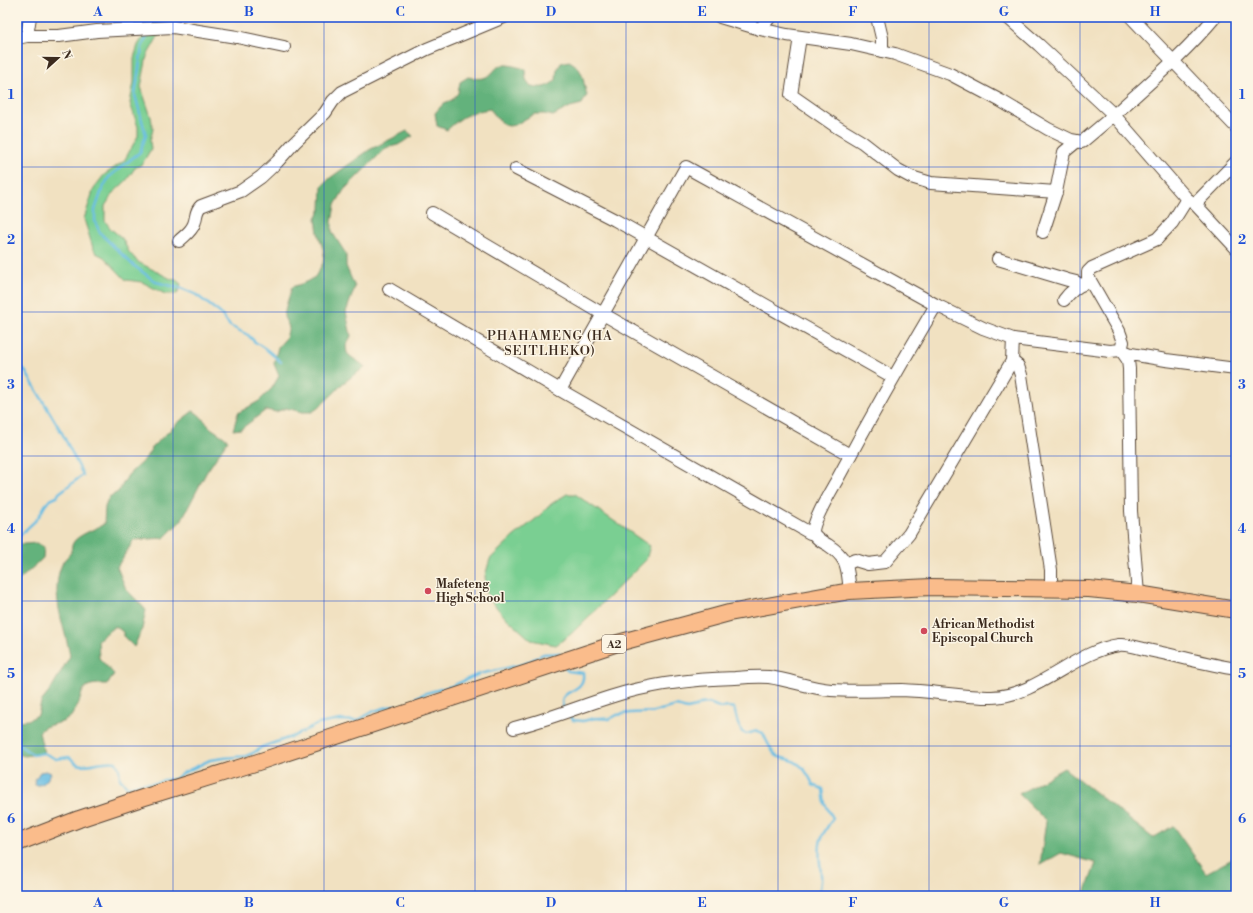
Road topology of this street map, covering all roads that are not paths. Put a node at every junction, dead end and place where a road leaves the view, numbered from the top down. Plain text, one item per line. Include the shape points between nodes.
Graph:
1 (30, 17) edge
2 (504, 17) edge
3 (720, 17) edge
4 (770, 17) edge
5 (877, 17) edge
6 (1007, 17) edge
7 (1131, 17) edge
8 (1215, 17) edge
9 (760, 29) junction
10 (22, 37) edge
11 (800, 37) junction
12 (284, 47) dead end
13 (882, 51) junction
14 (1174, 61) junction
15 (1114, 115) junction
16 (1236, 127) edge
17 (1076, 142) junction
18 (1236, 162) edge
19 (516, 169) dead end
20 (1056, 192) junction
21 (1191, 201) junction
22 (432, 213) dead end
23 (1043, 232) dead end
24 (646, 238) junction
25 (178, 241) dead end
26 (1236, 248) edge
27 (998, 259) dead end
28 (1090, 281) junction
29 (1078, 285) junction
30 (389, 289) dead end
31 (1064, 300) dead end
32 (936, 305) junction
33 (603, 314) junction
34 (1013, 339) junction
35 (1121, 350) junction
36 (1012, 361) junction
37 (1236, 369) edge
38 (894, 377) junction
39 (560, 390) junction
40 (850, 455) junction
41 (813, 533) junction
42 (846, 564) junction
43 (1051, 588) junction
44 (850, 592) junction
45 (1138, 594) junction
46 (1236, 610) edge
47 (1236, 669) edge
48 (514, 728) dead end
49 (17, 843) edge

1 - 10 street
2 - 25 street via 427,49 342,92 320,119 261,177 240,191 197,209 190,232
3 - 9 street
4 - 9 street
5 - 13 street
6 - 15 street
7 - 14 street
8 - 14 street
9 - 11 street
10 - 12 street via 173,27
11 - 13 street
11 - 20 street via 791,95 862,142 898,170 931,183
13 - 17 street via 950,74
14 - 15 street
14 - 16 street
15 - 17 street via 1082,142
15 - 21 street
17 - 20 street via 1064,152
18 - 21 street
19 - 24 street
20 - 23 street
21 - 26 street
21 - 28 street via 1157,239 1092,268 1088,272
22 - 33 street
24 - 32 street via 686,167
24 - 33 street
24 - 38 street
27 - 29 street via 1076,282
28 - 29 street
28 - 35 street via 1119,331
29 - 31 street
30 - 39 street
32 - 34 street via 983,328
32 - 38 street
33 - 39 street
33 - 40 street
34 - 35 street via 1110,351
34 - 36 street
35 - 37 street via 1166,360
35 - 45 street via 1128,360 1129,369 1131,511
36 - 42 street via 909,534 885,562 868,564 855,560
36 - 43 street via 1018,366 1021,375 1051,570
38 - 40 street
39 - 41 street
40 - 41 street via 814,526
41 - 42 street via 838,552
42 - 44 street
43 - 44 main road, A2 via 932,587
43 - 45 main road, A2
44 - 49 main road, A2 via 729,613 618,643 142,798
45 - 46 main road, A2
47 - 48 street via 1120,645 1088,656 1020,691 993,697 902,690 829,690 767,677 697,680 651,686 610,696 551,718

